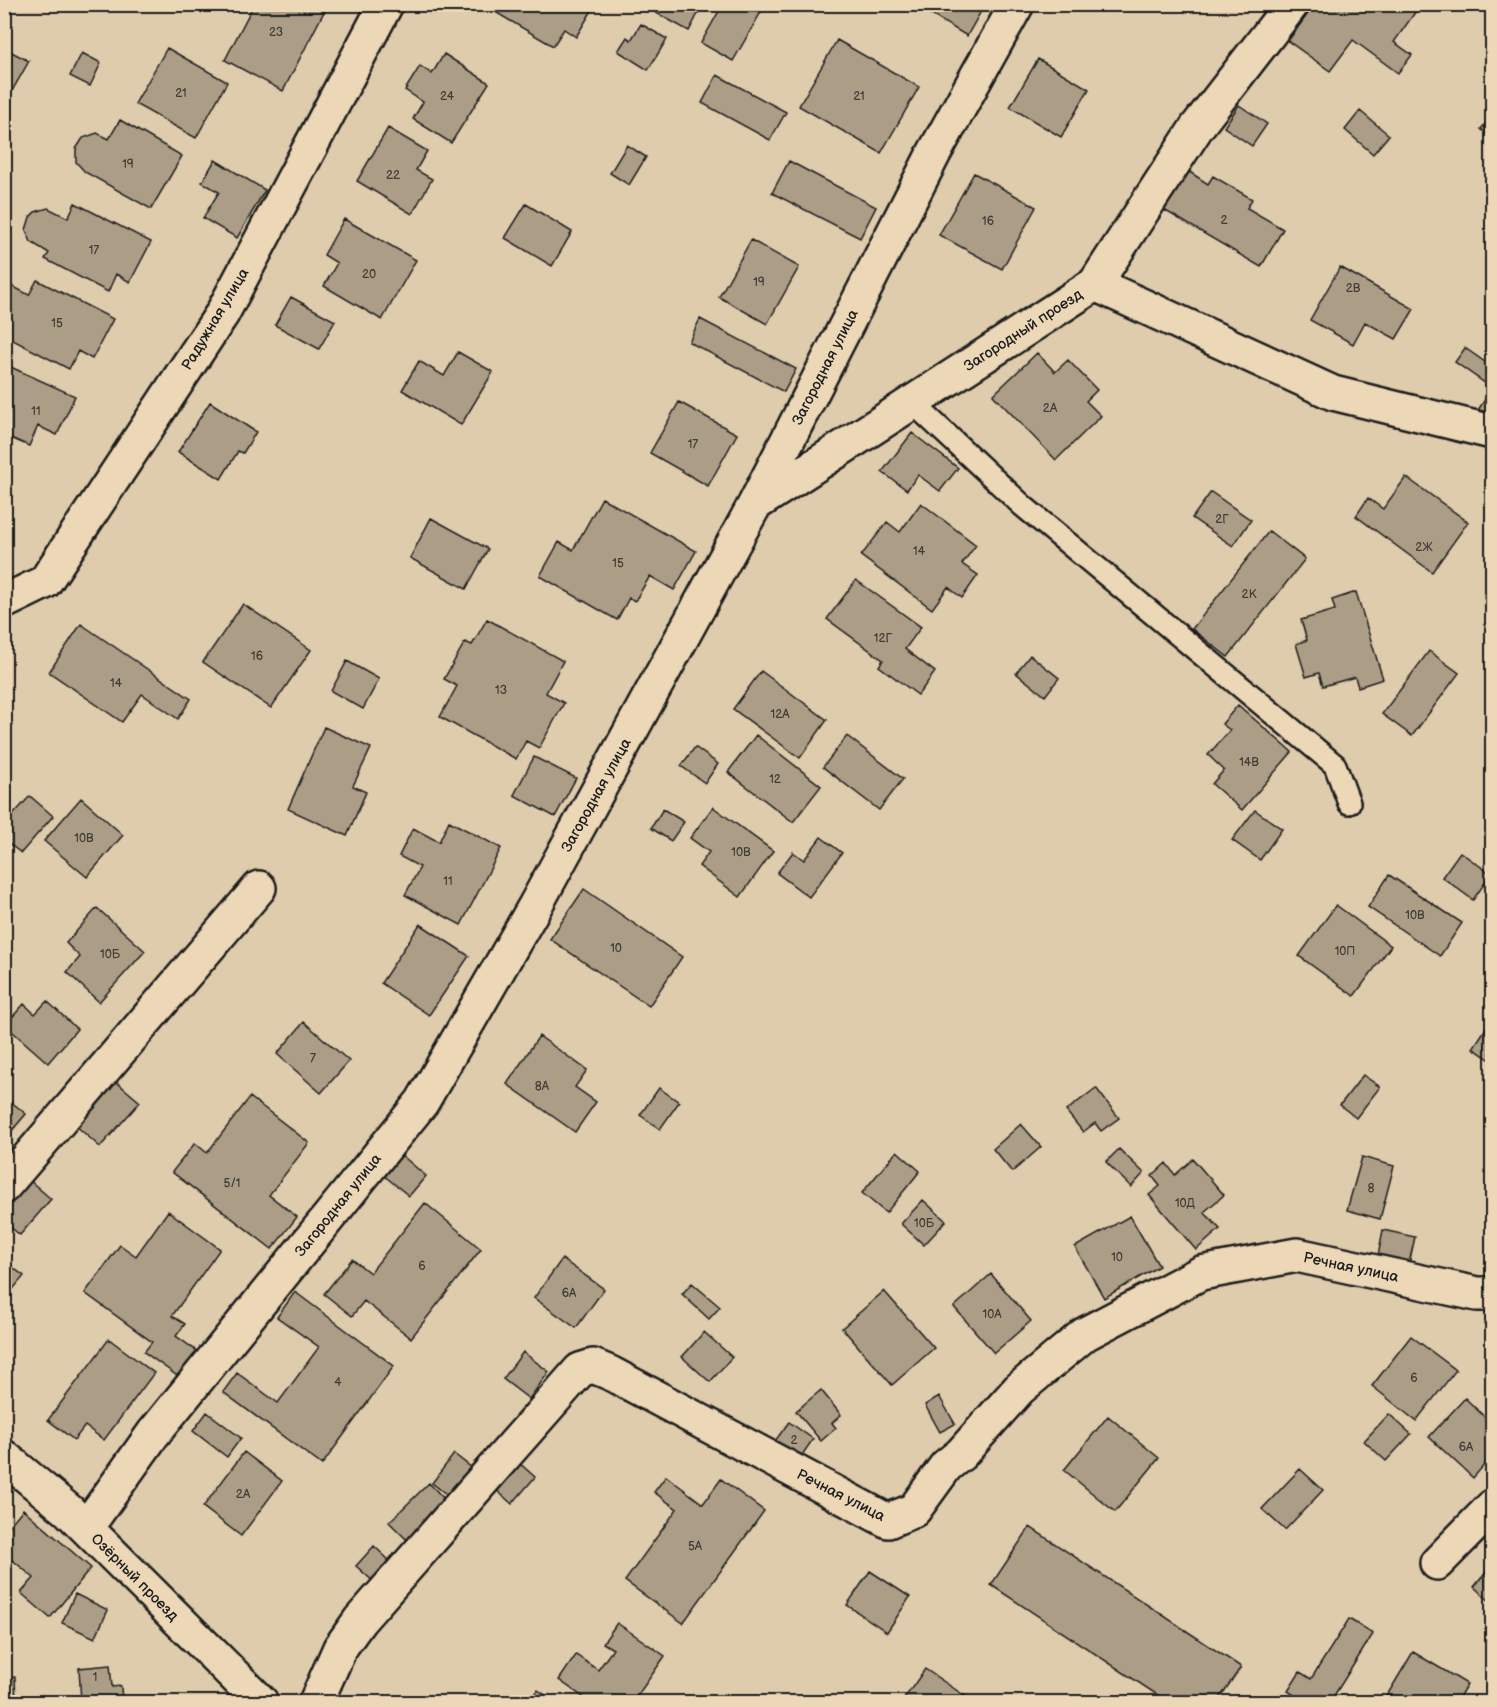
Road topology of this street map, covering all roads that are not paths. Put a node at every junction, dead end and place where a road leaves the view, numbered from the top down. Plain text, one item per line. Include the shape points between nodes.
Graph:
1 (386, 4) edge
2 (1017, 4) edge
3 (1292, 4) edge
4 (1095, 284) junction
5 (912, 402) junction
6 (1492, 432) edge
7 (755, 504) junction
8 (4, 602) edge
9 (1349, 803) dead end
10 (258, 888) dead end
11 (4, 1186) edge
12 (1492, 1294) edge
13 (4, 1457) edge
14 (1492, 1507) edge
15 (86, 1528) junction
16 (1437, 1563) dead end
17 (261, 1702) edge
18 (316, 1702) edge

1 - 8 street, Радужная улица via 222,314 45,582
2 - 7 street, Загородная улица via 933,155
3 - 4 street, Загородный проезд via 1197,126
4 - 5 street, Загородный проезд
4 - 6 street via 1333,393
5 - 7 street, Загородный проезд
5 - 9 lane via 1023,506 1335,765
7 - 15 street, Загородная улица via 535,906 422,1102 153,1434
10 - 11 street
12 - 18 street, Речная улица via 1297,1255 1201,1273 1085,1334 1019,1389 946,1466 914,1510 888,1521 610,1373 593,1366 580,1370 360,1620 340,1648
13 - 15 street, Озёрный проезд
14 - 16 street
15 - 17 street, Озёрный проезд

